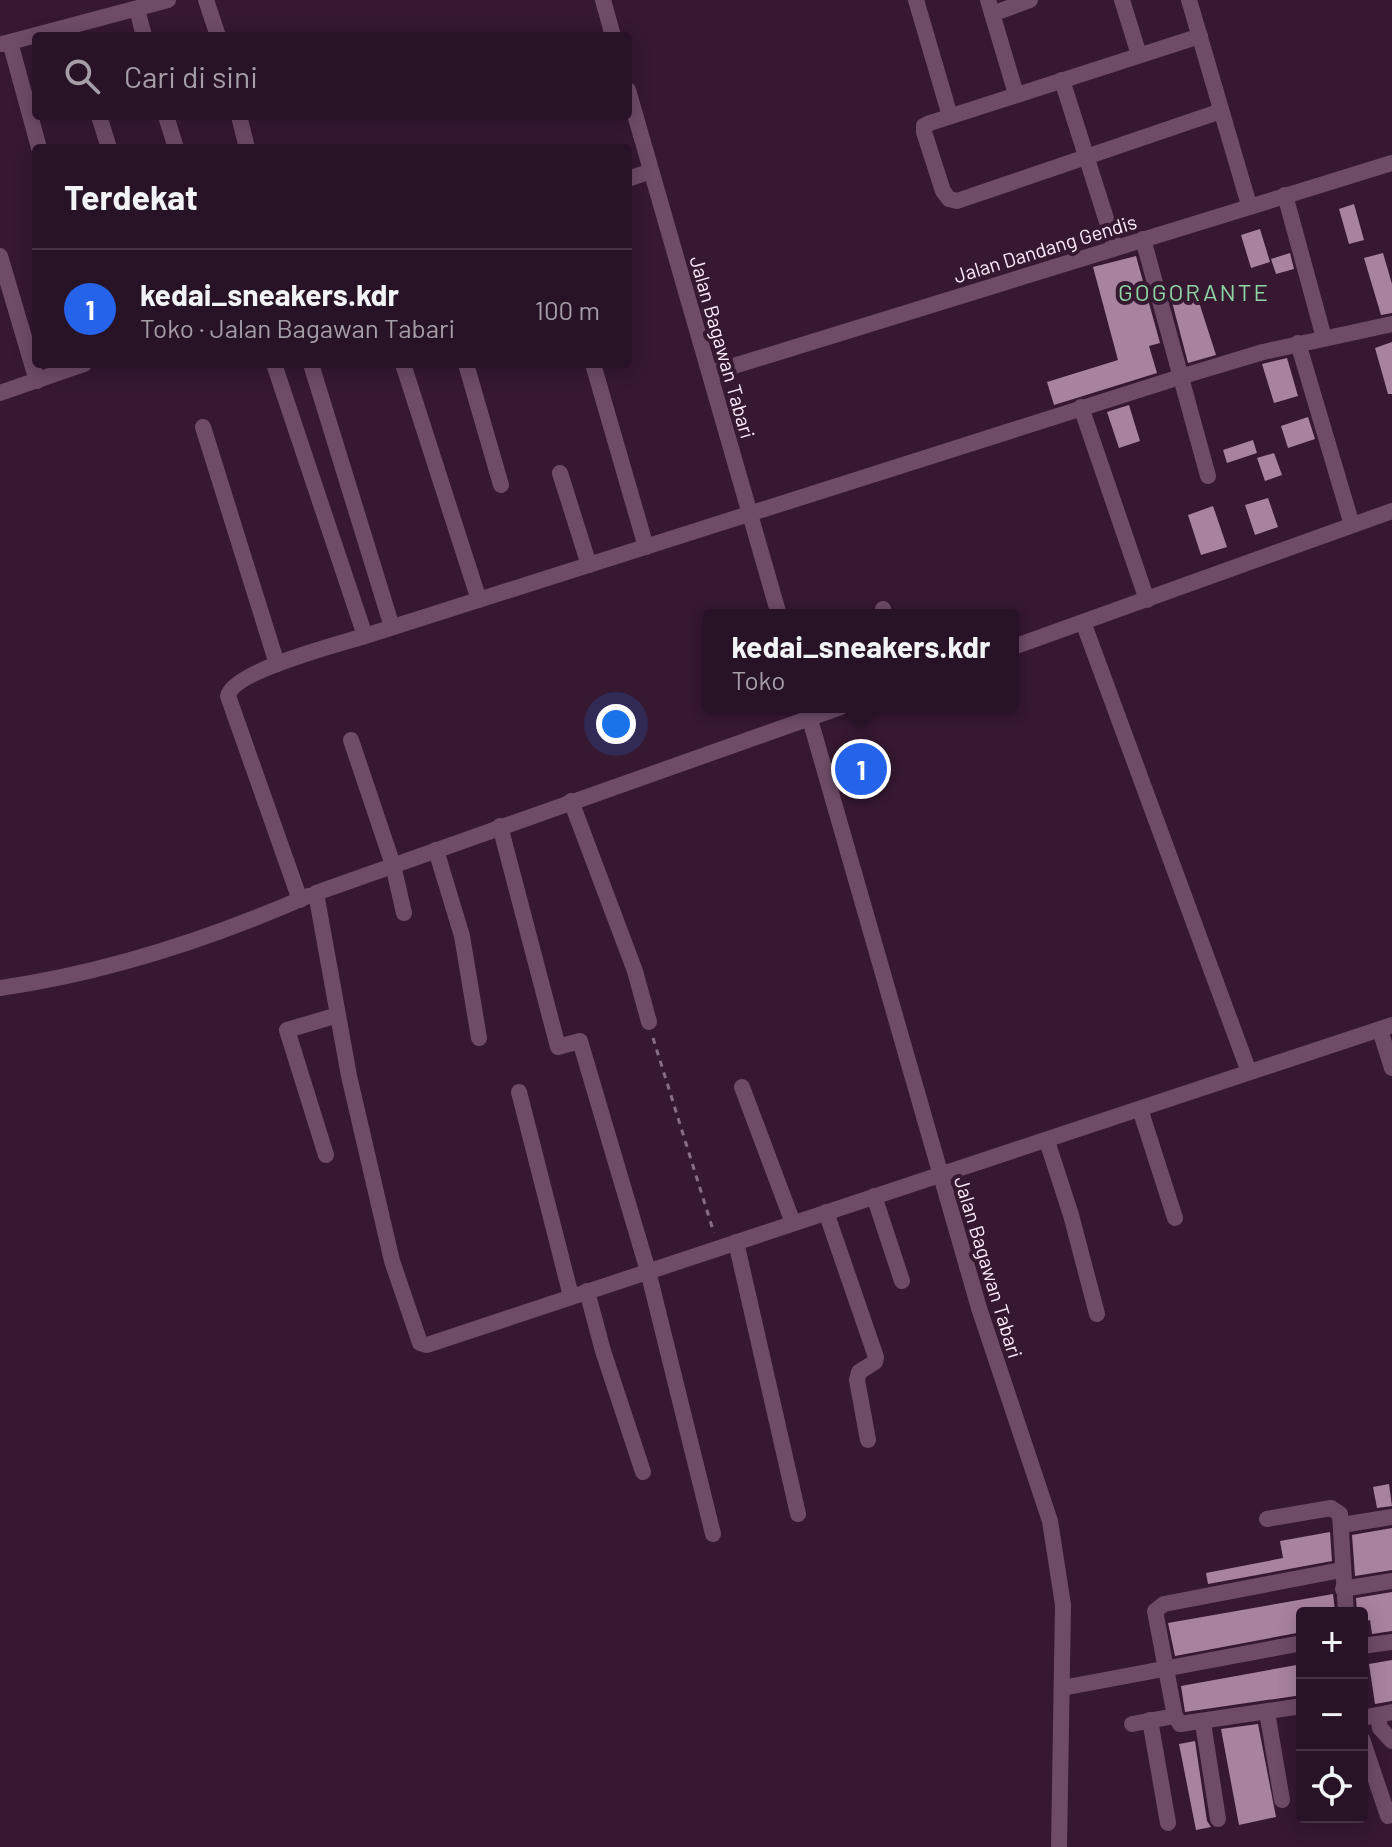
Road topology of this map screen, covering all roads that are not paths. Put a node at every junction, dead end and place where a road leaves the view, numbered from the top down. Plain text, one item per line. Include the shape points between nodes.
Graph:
1 (168, 0) edge
2 (206, 0) edge
3 (603, 0) edge
4 (916, 0) edge
5 (1030, 0) edge
6 (1122, 0) edge
7 (1189, 0) edge
8 (990, 7) edge
9 (137, 9) junction
10 (74, 30) edge
11 (143, 32) edge
12 (217, 32) edge
13 (612, 32) edge
14 (1200, 36) junction
15 (32, 38) edge
16 (5, 43) edge
17 (1139, 55) junction
18 (1062, 80) junction
19 (1016, 94) junction
20 (632, 104) edge
21 (1221, 111) junction
22 (950, 116) junction
23 (100, 120) edge
24 (167, 120) edge
25 (240, 120) edge
26 (38, 144) edge
27 (108, 144) edge
28 (175, 144) edge
29 (246, 144) edge
30 (1085, 155) junction
31 (1392, 163) edge
32 (651, 171) junction
33 (632, 178) edge
34 (1285, 195) junction
35 (1249, 205) junction
36 (1143, 239) junction
37 (1115, 247) junction
38 (0, 256) edge
39 (1392, 324) edge
40 (1324, 338) junction
41 (1298, 343) junction
42 (32, 355) edge
43 (35, 368) edge
44 (73, 368) edge
45 (275, 368) edge
46 (312, 368) edge
47 (404, 368) edge
48 (467, 368) edge
49 (594, 368) edge
50 (711, 373) junction
51 (1180, 377) junction
52 (37, 381) junction
53 (0, 393) edge
54 (1081, 407) junction
55 (203, 427) dead end
56 (560, 473) dead end
57 (1208, 476) dead end
58 (501, 485) dead end
59 (1392, 511) edge
60 (749, 514) junction
61 (1352, 525) junction
62 (646, 547) junction
63 (589, 565) junction
64 (479, 600) junction
65 (1147, 600) junction
66 (777, 609) edge
67 (1083, 622) junction
68 (392, 627) junction
69 (365, 636) junction
70 (1019, 645) edge
71 (277, 664) junction
72 (805, 713) edge
73 (808, 713) edge
74 (351, 740) dead end
75 (571, 801) junction
76 (500, 826) junction
77 (436, 850) junction
78 (393, 865) junction
79 (308, 896) junction
80 (404, 913) dead end
81 (0, 988) edge
82 (338, 1015) junction
83 (649, 1022) road end
84 (1386, 1027) edge
85 (479, 1038) dead end
86 (1392, 1068) edge
87 (1249, 1072) junction
88 (742, 1087) dead end
89 (519, 1092) dead end
90 (1140, 1109) junction
91 (1047, 1141) junction
92 (326, 1155) dead end
93 (940, 1176) junction
94 (874, 1196) junction
95 (826, 1212) junction
96 (1175, 1218) dead end
97 (793, 1223) junction
98 (736, 1242) junction
99 (648, 1271) junction
100 (902, 1281) dead end
101 (579, 1293) junction
102 (1097, 1314) dead end
103 (868, 1440) dead end
104 (643, 1472) dead end
105 (798, 1514) dead end
106 (1392, 1517) edge
107 (1267, 1519) dead end
108 (1342, 1525) junction
109 (713, 1534) dead end
110 (1341, 1570) junction
111 (1392, 1581) edge
112 (1343, 1589) junction
113 (1345, 1607) edge
114 (1392, 1642) edge
115 (1296, 1644) edge
116 (1368, 1645) edge
117 (1166, 1668) junction
118 (1062, 1688) junction
119 (1296, 1707) edge
120 (1267, 1712) junction
121 (1377, 1715) edge
122 (1175, 1716) junction
123 (1150, 1720) junction
124 (1203, 1723) junction
125 (1132, 1724) dead end
126 (1392, 1741) edge
127 (1366, 1751) edge
128 (1282, 1800) dead end
129 (1218, 1819) dead end
130 (1391, 1819) edge
131 (1168, 1823) dead end
132 (1059, 1847) edge

1 - 9 street
2 - 12 street
3 - 13 street
4 - 22 street
5 - 8 street
6 - 17 street
7 - 14 street
8 - 19 street
9 - 10 street
9 - 11 street
14 - 17 street
14 - 21 street
15 - 16 street
16 - 26 street
17 - 18 street
18 - 19 street
18 - 30 street
19 - 22 street
20 - 32 street, Jalan Bagawan Tabari
21 - 30 street
21 - 35 street
22 - 30 street via 924,126 949,199 957,201
23 - 27 street
24 - 28 street
25 - 29 street
30 - 37 street
31 - 34 street, Jalan Dandang Gendis
32 - 33 street
32 - 50 street, Jalan Bagawan Tabari
34 - 35 street, Jalan Dandang Gendis
34 - 40 street
35 - 36 street, Jalan Dandang Gendis
36 - 37 street, Jalan Dandang Gendis
36 - 51 street
37 - 50 street, Jalan Dandang Gendis
38 - 42 street
39 - 40 street
40 - 41 street
41 - 51 street
41 - 61 street
43 - 52 street
44 - 52 street
45 - 69 street
46 - 68 street
47 - 64 street
48 - 58 street
49 - 62 street
50 - 60 street, Jalan Bagawan Tabari
51 - 54 street
51 - 57 street
52 - 53 street
54 - 60 street
54 - 65 street
55 - 71 street
56 - 63 street
59 - 61 street
60 - 62 street
60 - 66 street, Jalan Bagawan Tabari
61 - 65 street
62 - 63 street
63 - 64 street
64 - 68 street
65 - 67 street
67 - 70 street
67 - 87 street
68 - 69 street
69 - 71 street
71 - 79 street via 236,683 228,696
72 - 75 street
73 - 93 street, Jalan Bagawan Tabari
74 - 78 street
75 - 76 street
75 - 83 street
76 - 77 street
76 - 99 street via 558,1047 580,1041
77 - 78 street
77 - 85 street via 462,936
78 - 79 street
78 - 80 street
79 - 81 street via 113,964
79 - 82 street
82 - 92 street via 287,1030
82 - 101 street via 392,1261 420,1343 427,1345
84 - 86 street
84 - 87 street
87 - 90 street
88 - 97 street
89 - 101 street
90 - 91 street
90 - 96 street
91 - 93 street
91 - 102 street
93 - 94 street
93 - 118 street, Jalan Bagawan Tabari via 1055,1548 1061,1580
94 - 95 street
94 - 100 street
95 - 97 street
95 - 103 street via 876,1357 857,1380
97 - 98 street
98 - 99 street
98 - 105 street
99 - 101 street
99 - 109 street
101 - 104 street
106 - 108 street
107 - 108 street via 1331,1508 1340,1514
108 - 110 street
110 - 112 street
110 - 117 street via 1161,1605 1155,1611
111 - 112 street
112 - 113 street
114 - 116 street
115 - 117 street
117 - 118 street
117 - 122 street
118 - 132 street, Jalan Bagawan Tabari
119 - 120 street
120 - 124 street
120 - 128 street
121 - 126 street
122 - 123 street
122 - 124 street via 1180,1724
123 - 125 street
123 - 131 street
124 - 129 street
127 - 130 street

